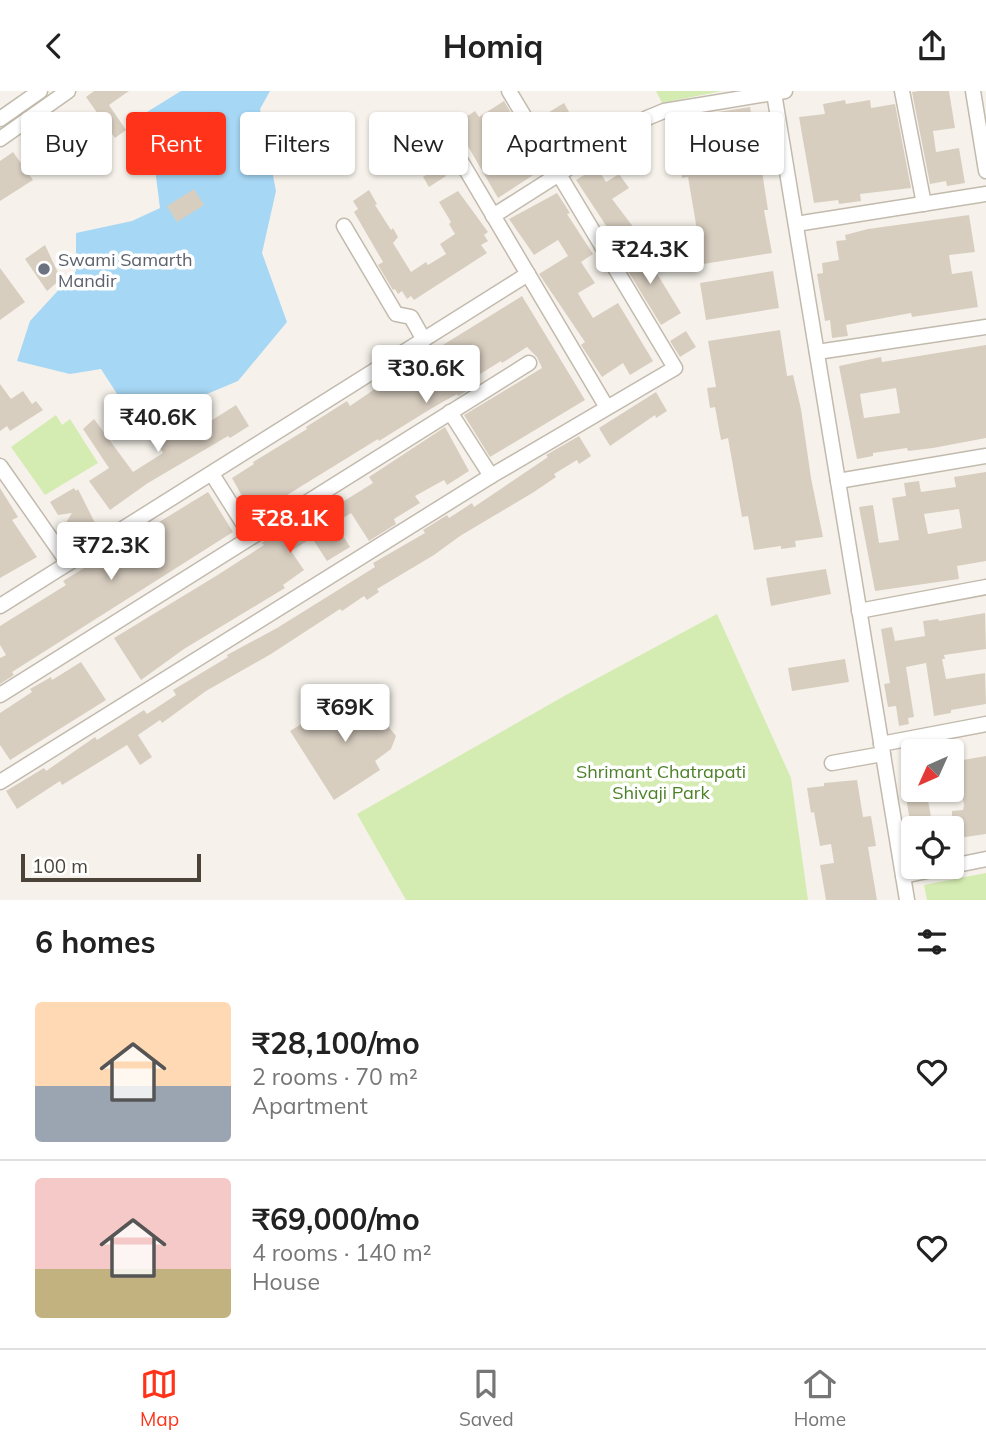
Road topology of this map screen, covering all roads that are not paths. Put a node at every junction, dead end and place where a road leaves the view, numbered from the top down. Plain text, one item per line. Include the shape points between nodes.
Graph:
1 (40, 91) edge
2 (68, 91) edge
3 (509, 91) edge
4 (902, 91) edge
5 (973, 91) edge
6 (780, 92) edge
7 (522, 112) edge
8 (651, 116) edge
9 (0, 119) edge
10 (0, 139) edge
11 (985, 153) edge
12 (986, 171) edge
13 (468, 173) edge
14 (556, 175) edge
15 (560, 175) edge
16 (986, 194) edge
17 (924, 204) junction
18 (493, 216) junction
19 (796, 224) junction
20 (344, 226) dead end
21 (528, 274) junction
22 (986, 327) edge
23 (424, 340) junction
24 (817, 352) junction
25 (529, 363) dead end
26 (606, 406) junction
27 (450, 412) junction
28 (986, 456) edge
29 (2, 474) edge
30 (212, 474) junction
31 (491, 476) junction
32 (838, 481) junction
33 (251, 536) junction
34 (68, 563) junction
35 (986, 587) edge
36 (0, 606) edge
37 (859, 611) junction
38 (0, 695) edge
39 (986, 724) edge
40 (882, 749) junction
41 (832, 763) dead end
42 (2, 777) edge
43 (986, 859) edge
44 (901, 864) edge
45 (964, 864) edge
46 (904, 879) edge
47 (907, 900) edge

1 - 9 street
2 - 10 street
3 - 7 street
4 - 17 street
5 - 11 street
6 - 8 street
6 - 19 street
11 - 12 street
13 - 18 street
14 - 18 street
15 - 26 street via 675,368
16 - 17 street
17 - 19 street
18 - 21 street
19 - 24 street
20 - 23 street via 396,314 411,317
21 - 23 street
21 - 26 street
22 - 24 street
23 - 30 street
24 - 32 street
25 - 27 street
26 - 31 street
27 - 31 street
27 - 33 street
28 - 32 street
29 - 34 street
30 - 33 street
30 - 34 street
31 - 42 street
32 - 37 street
33 - 38 street
34 - 36 street
35 - 37 street
37 - 40 street
39 - 40 street
40 - 41 street
40 - 44 street
43 - 45 street
46 - 47 street

